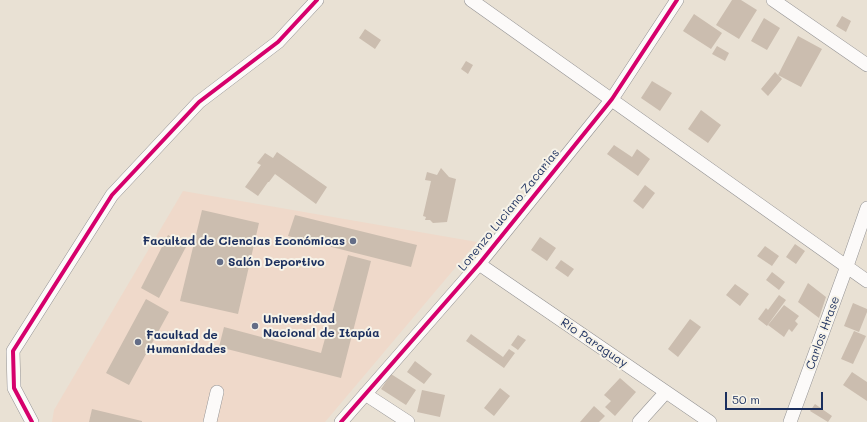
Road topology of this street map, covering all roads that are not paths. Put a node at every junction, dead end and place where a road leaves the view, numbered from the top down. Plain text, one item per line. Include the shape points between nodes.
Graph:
1 (317, 0) edge
2 (471, 0) edge
3 (678, 0) edge
4 (773, 0) edge
5 (867, 64) edge
6 (612, 99) junction
7 (867, 208) edge
8 (479, 264) junction
9 (847, 266) junction
10 (867, 280) edge
11 (216, 392) dead end
12 (666, 392) junction
13 (365, 394) junction
14 (32, 422) edge
15 (210, 422) edge
16 (341, 422) edge
17 (408, 422) edge
18 (640, 422) edge
19 (710, 422) edge
20 (790, 422) edge

1 - 14 street via 278,42 199,102 112,194 13,351 14,388
2 - 6 street
3 - 6 street, Lorenzo Luciano Zacarias
4 - 5 street
6 - 8 street, Lorenzo Luciano Zacarias
6 - 9 street
7 - 9 street, Carlos Hrase
8 - 12 street, Rio Paraguay
8 - 13 street, Lorenzo Luciano Zacarias
9 - 10 street
9 - 20 street, Carlos Hrase
11 - 15 street
12 - 18 street
12 - 19 street, Rio Paraguay
13 - 16 street, Lorenzo Luciano Zacarias
13 - 17 street

